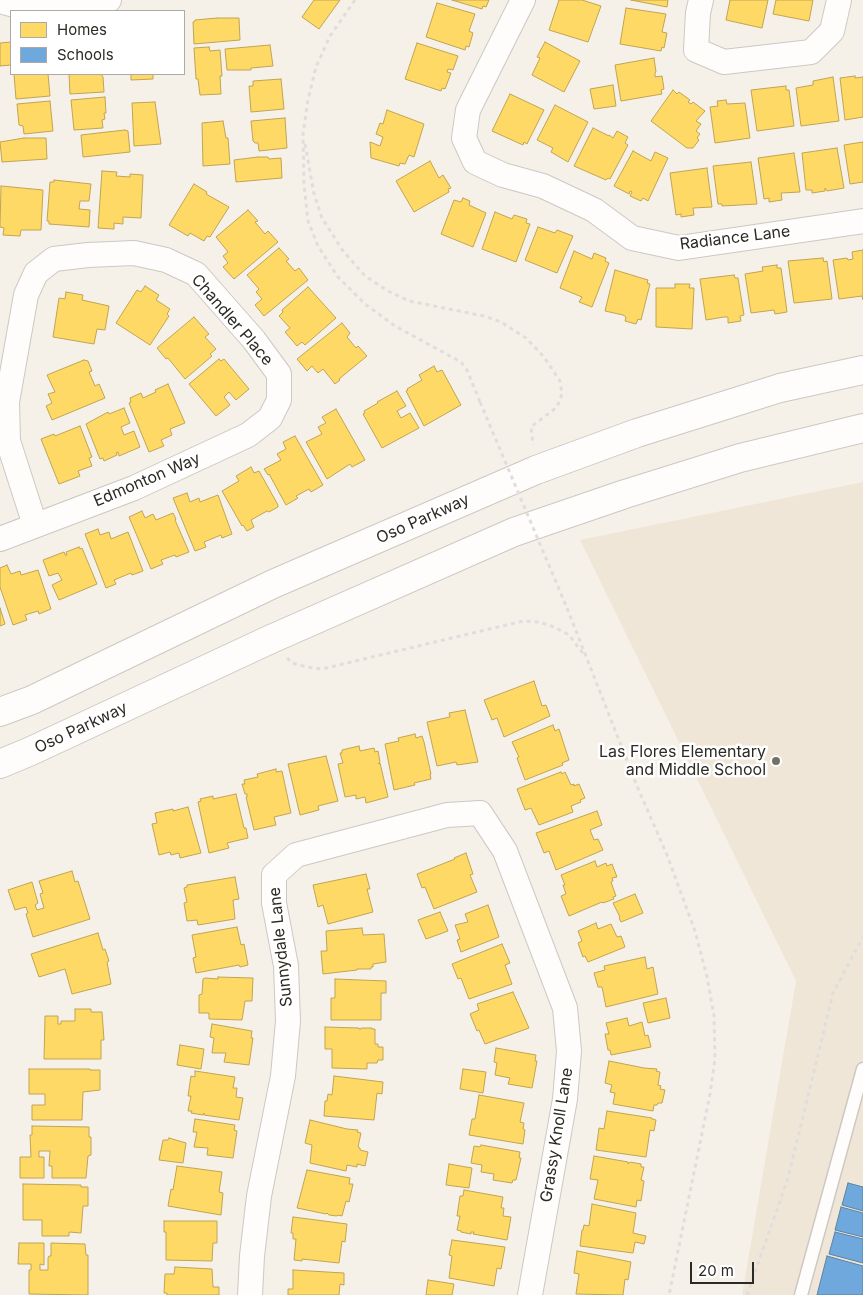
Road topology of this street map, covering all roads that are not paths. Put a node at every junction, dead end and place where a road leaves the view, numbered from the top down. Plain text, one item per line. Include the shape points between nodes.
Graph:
1 (109, 0) edge
2 (523, 0) edge
3 (701, 0) edge
4 (838, 0) edge
5 (0, 1) edge
6 (863, 221) edge
7 (863, 370) edge
8 (279, 400) joint
9 (863, 428) edge
10 (35, 525) junction
11 (0, 539) edge
12 (0, 712) edge
13 (0, 764) edge
14 (480, 813) joint
15 (863, 1069) edge
16 (250, 1295) edge
17 (530, 1295) edge
18 (801, 1295) edge

1 - 5 street via 83,8 48,9
2 - 6 street, Radiance Lane via 468,110 464,138 475,162 503,175 543,186 594,210 632,238 679,248
3 - 4 street via 696,50 724,62 811,52 832,31
7 - 12 main road, Oso Parkway via 780,388 637,433 536,470 273,584 32,700
8 - 10 street, Edmonton Way via 270,418 248,435 134,488
8 - 10 street, Chandler Place via 279,374 196,274 166,260 134,253 54,259 36,273 26,295 7,402 8,441
9 - 13 main road, Oso Parkway via 740,458 514,532
10 - 11 street, Edmonton Way
14 - 16 street, Sunnydale Lane via 447,815 296,855 274,874 274,903 286,966 288,1020 283,1076 259,1196
14 - 17 street, Grassy Knoll Lane via 505,852 564,1008 569,1051 565,1099
15 - 18 lane

